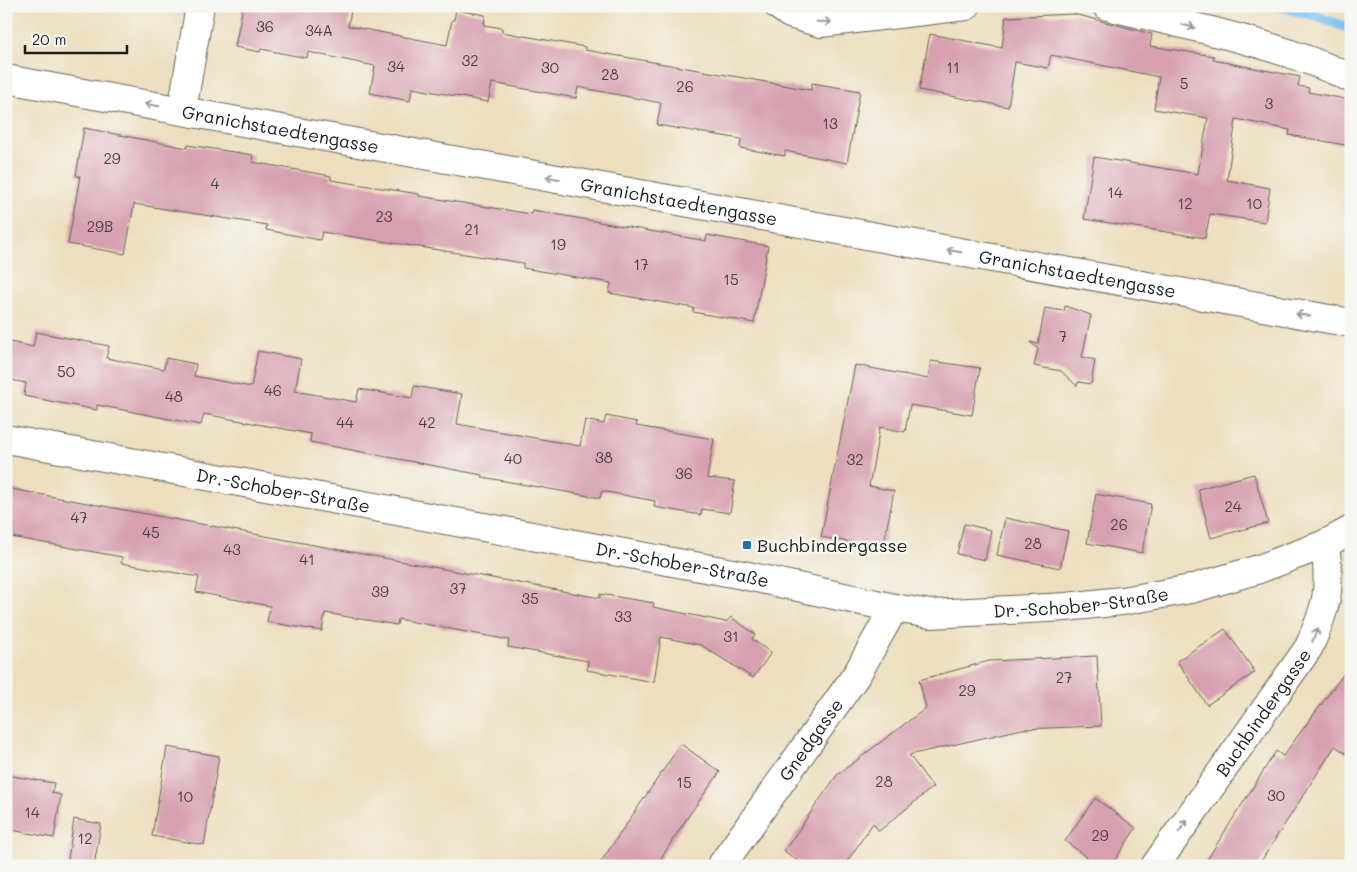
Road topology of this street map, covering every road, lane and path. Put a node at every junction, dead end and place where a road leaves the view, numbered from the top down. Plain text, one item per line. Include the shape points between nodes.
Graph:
1 (200, 6) edge
2 (779, 6) edge
3 (966, 6) edge
4 (1107, 6) edge
5 (1351, 78) edge
6 (6, 79) edge
7 (182, 110) junction
8 (1351, 323) edge
9 (6, 439) edge
10 (1351, 530) edge
11 (1325, 544) junction
12 (894, 608) junction
13 (721, 866) edge
14 (1155, 866) edge

1 - 7 street
2 -> 3 street via 790,14 821,23
4 -> 5 street via 1217,33 1318,63
7 -> 6 street, Granichstaedtengasse
8 -> 7 street, Granichstaedtengasse
9 - 12 street, Dr.-Schober-Straße via 743,575
10 - 11 street, Dr.-Schober-Straße
11 - 12 street, Dr.-Schober-Straße via 1259,569 1191,589 1122,601 931,614
14 -> 11 street, Buchbindergasse via 1309,647 1325,611 1330,581
12 - 13 street, Gnedgasse via 857,674

